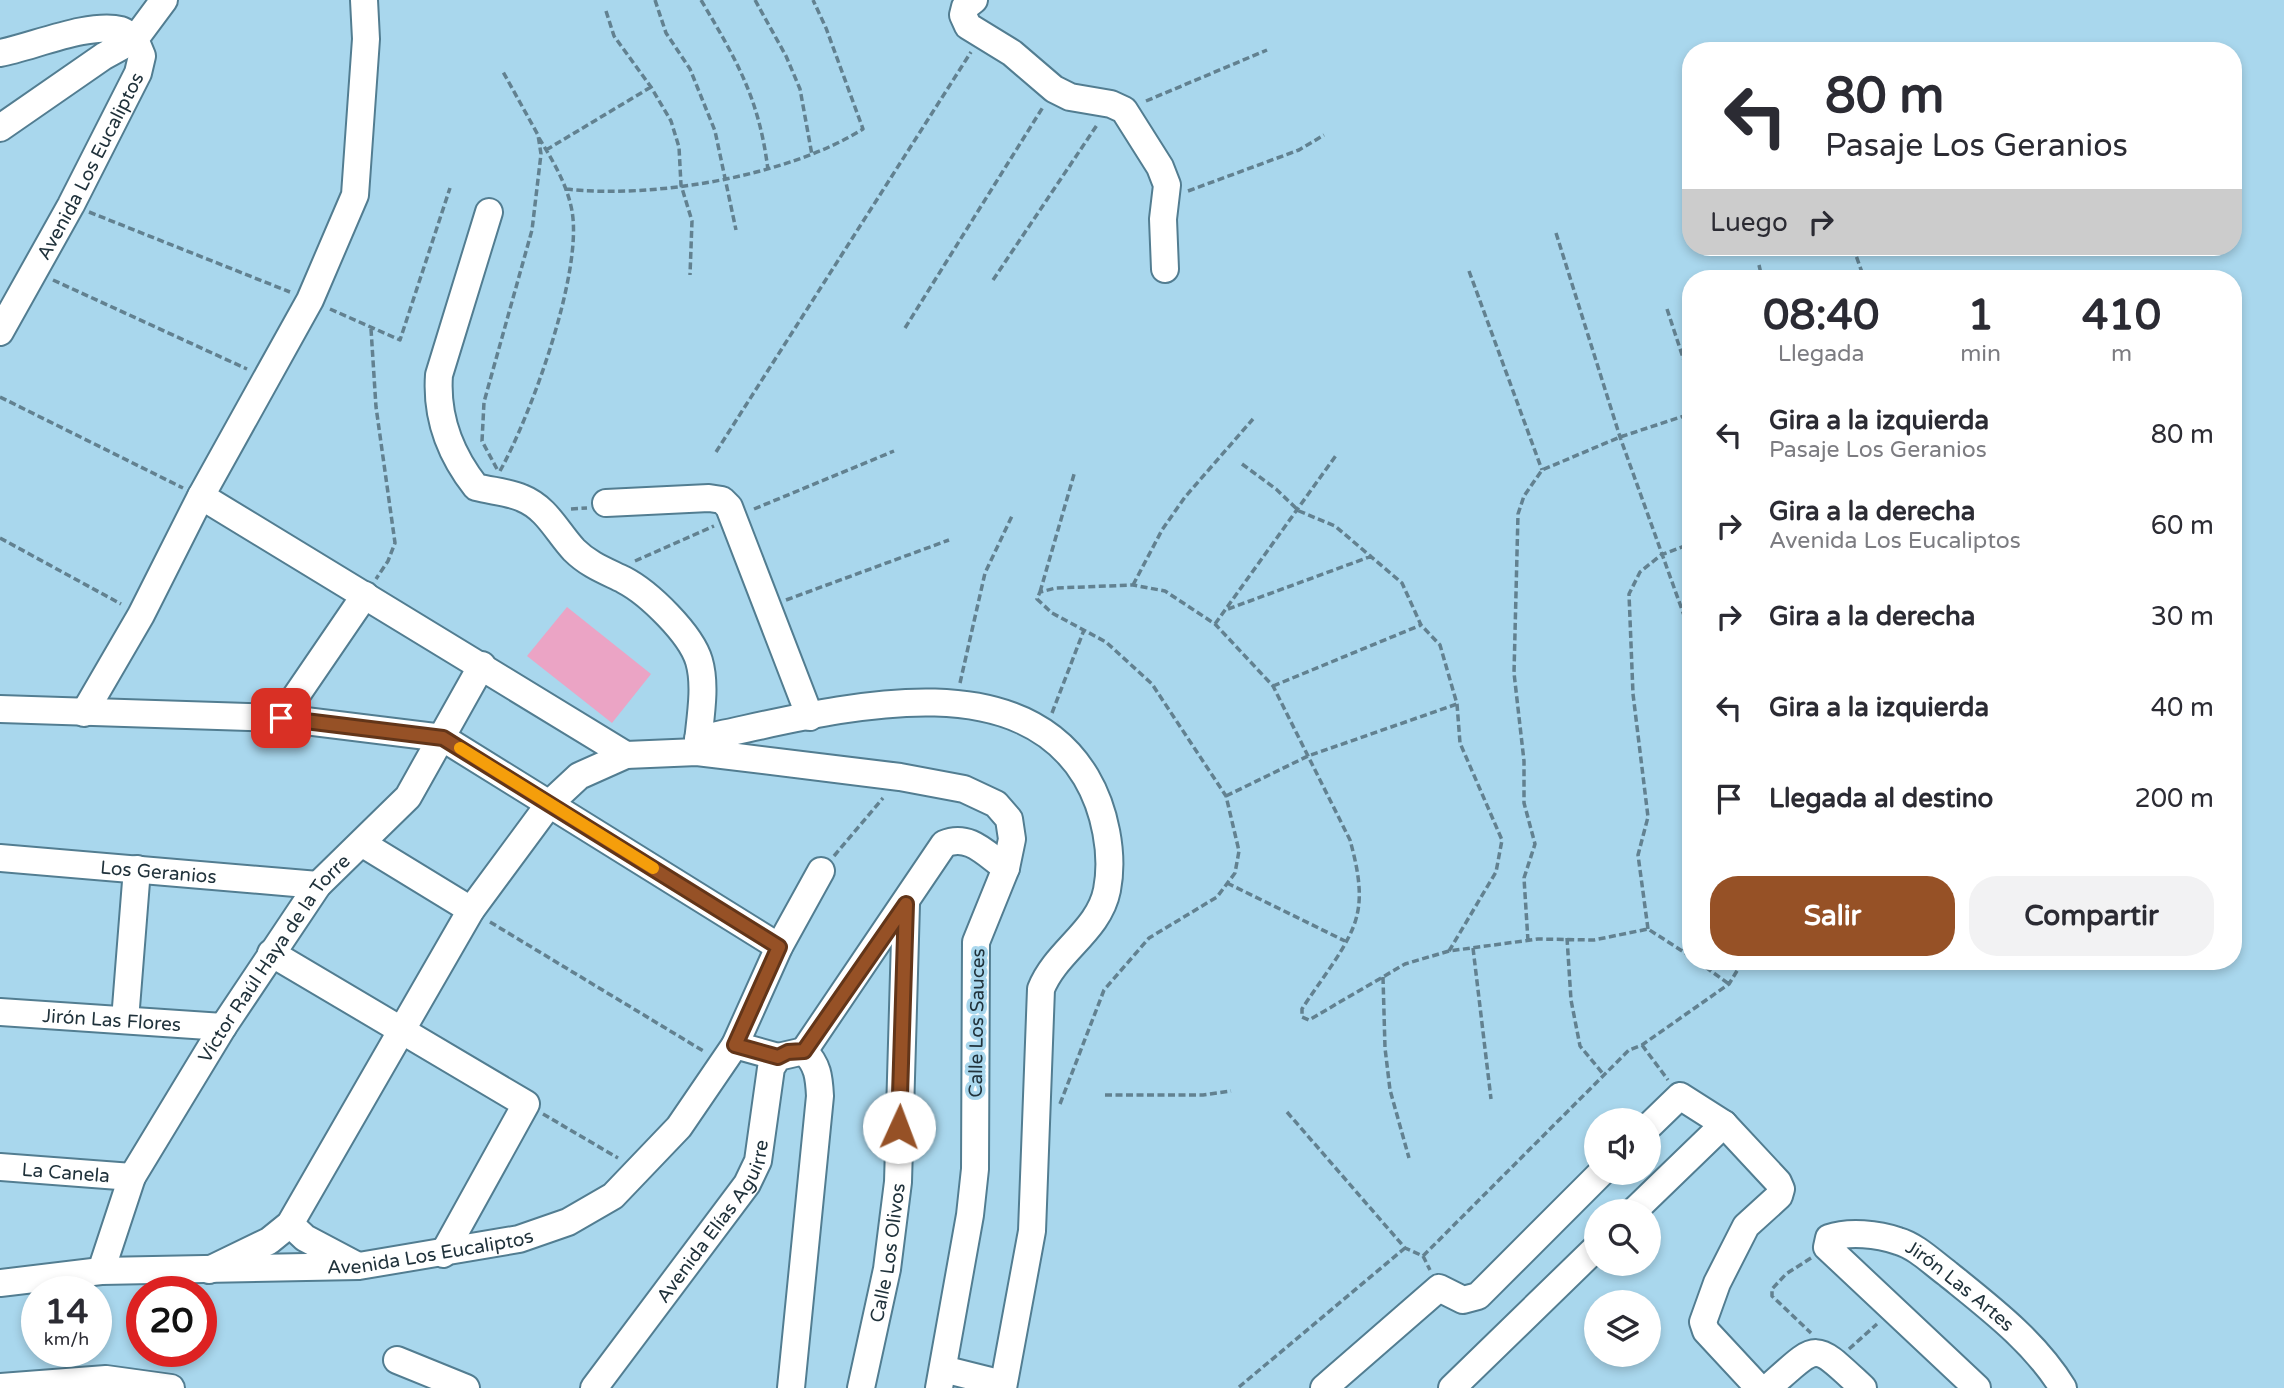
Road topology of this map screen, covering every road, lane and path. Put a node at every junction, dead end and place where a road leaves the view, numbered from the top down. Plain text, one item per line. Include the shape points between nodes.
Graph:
1 (164, 0) edge
2 (364, 0) edge
3 (655, 0) edge
4 (701, 0) edge
5 (755, 0) edge
6 (813, 0) edge
7 (975, 0) edge
8 (606, 11) dead end
9 (982, 34) junction
10 (135, 39) junction
11 (1267, 50) dead end
12 (0, 53) edge
13 (502, 70) dead end
14 (651, 87) junction
15 (1054, 89) junction
16 (1118, 107) junction
17 (0, 128) edge
18 (538, 135) junction
19 (1324, 135) dead end
20 (546, 150) junction
21 (812, 155) junction
22 (768, 170) junction
23 (725, 177) junction
24 (681, 185) junction
25 (450, 188) dead end
26 (566, 189) junction
27 (1167, 198) junction
28 (71, 205) junction
29 (489, 212) dead end
30 (736, 230) dead end
31 (1556, 233) dead end
32 (1759, 265) dead end
33 (1165, 269) dead end
34 (1760, 270) edge
35 (34, 271) junction
36 (1469, 271) dead end
37 (690, 275) dead end
38 (993, 280) dead end
39 (310, 300) junction
40 (1667, 309) dead end
41 (371, 328) junction
42 (905, 328) dead end
43 (0, 332) edge
44 (1682, 355) edge
45 (268, 379) junction
46 (0, 397) edge
47 (1682, 417) edge
48 (1253, 419) dead end
49 (1620, 437) junction
50 (716, 452) dead end
51 (1337, 454) dead end
52 (1242, 464) dead end
53 (1542, 470) junction
54 (1075, 471) dead end
55 (499, 472) junction
56 (509, 478) dead end
57 (201, 496) junction
58 (606, 502) joint
59 (565, 509) dead end
60 (1299, 511) junction
61 (1012, 516) dead end
62 (0, 538) edge
63 (949, 540) dead end
64 (1682, 547) edge
65 (1661, 555) junction
66 (1372, 556) junction
67 (1133, 585) junction
68 (1040, 592) junction
69 (365, 595) junction
70 (768, 607) junction
71 (1226, 609) junction
72 (1682, 611) edge
73 (141, 615) junction
74 (1215, 624) junction
75 (1421, 625) junction
76 (1084, 630) junction
77 (482, 666) junction
78 (1273, 686) junction
79 (1457, 704) junction
80 (954, 705) junction
81 (0, 709) edge
82 (84, 713) junction
83 (810, 717) junction
84 (281, 718) junction
85 (1045, 731) junction
86 (443, 738) junction
87 (698, 745) junction
88 (626, 755) junction
89 (1308, 756) junction
90 (900, 777) junction
91 (1227, 796) junction
92 (550, 803) junction
93 (363, 844) junction
94 (0, 858) edge
95 (1006, 868) junction
96 (136, 869) junction
97 (821, 871) joint
98 (1227, 883) junction
99 (318, 884) junction
100 (906, 904) junction
101 (471, 910) junction
102 (1648, 929) junction
103 (1567, 937) junction
104 (1528, 941) junction
105 (1345, 942) junction
106 (779, 947) junction
107 (1473, 948) junction
108 (1449, 951) junction
109 (1682, 951) edge
110 (271, 953) junction
111 (1710, 970) edge
112 (1738, 970) edge
113 (1383, 978) junction
114 (1729, 984) junction
115 (0, 1012) edge
116 (125, 1020) junction
117 (223, 1027) junction
118 (401, 1030) junction
119 (1642, 1045) junction
120 (804, 1051) junction
121 (729, 1054) junction
122 (778, 1057) junction
123 (1604, 1075) junction
124 (1231, 1091) dead end
125 (1105, 1095) dead end
126 (1680, 1096) junction
127 (1491, 1099) dead end
128 (526, 1104) junction
129 (1060, 1105) dead end
130 (1286, 1112) dead end
131 (1661, 1114) edge
132 (1724, 1124) junction
133 (1409, 1158) dead end
134 (0, 1167) edge
135 (638, 1170) junction
136 (132, 1178) junction
137 (1589, 1185) edge
138 (1646, 1199) edge
139 (290, 1224) junction
140 (1828, 1243) junction
141 (1405, 1248) junction
142 (443, 1254) junction
143 (1423, 1256) junction
144 (1584, 1260) edge
145 (359, 1266) junction
146 (209, 1270) junction
147 (101, 1271) junction
148 (0, 1283) edge
149 (1439, 1288) junction
150 (1893, 1309) junction
151 (1830, 1358) junction
152 (397, 1360) dead end
153 (941, 1379) edge
154 (1003, 1386) edge
155 (0, 1387) edge
156 (1238, 1387) edge
157 (171, 1388) edge
158 (467, 1388) edge
159 (594, 1388) edge
160 (792, 1388) edge
161 (861, 1388) edge
162 (1324, 1388) edge
163 (1452, 1388) edge
164 (1759, 1388) edge
165 (1768, 1388) edge
166 (1863, 1388) edge
167 (1977, 1388) edge
168 (2063, 1388) edge

1 - 10 street
2 - 39 street via 366,39 355,195
3 - 23 path via 666,33 704,99
4 - 22 path via 752,94
5 - 21 path via 800,89
6 - 21 path via 863,129
7 - 9 street via 963,15 968,26
8 - 14 path via 614,36
9 - 15 street
9 - 50 path
10 - 12 street via 122,30 107,30
10 - 17 street
10 - 28 street, Avenida Los Eucaliptos via 142,57 138,73
11 - 16 path
13 - 18 path
14 - 20 path
14 - 24 path via 680,147
15 - 16 street
15 - 42 path
16 - 27 street via 1160,167
16 - 38 path
18 - 20 path
18 - 55 path via 541,154 532,230 484,402 482,441
19 - 27 path via 1299,150
20 - 26 path
21 - 22 path
22 - 23 path
23 - 24 path
23 - 30 path
24 - 26 path via 636,193
24 - 37 path via 692,221
25 - 41 path via 400,341
26 - 55 path via 573,235 567,282 522,431
27 - 33 street
28 - 35 street, Avenida Los Eucaliptos
28 - 39 path
29 - 87 street via 439,375 442,421 456,458 476,487 521,497 540,508 574,549 598,569 646,595 672,621 699,661
31 - 49 path
32 - 34 path
35 - 43 street, Avenida Los Eucaliptos
35 - 45 path
36 - 53 path
39 - 41 path
39 - 45 street
40 - 44 path
41 - 69 path via 376,407 395,543
45 - 57 street
46 - 57 path
47 - 49 path
48 - 67 path via 1185,497
49 - 53 path
49 - 65 path
51 - 60 path
52 - 60 path
53 - 104 path via 1524,496 1516,541 1514,673 1524,803 1535,844 1524,878
54 - 68 path
55 - 56 path
57 - 69 street
57 - 73 street
58 - 59 path via 583,510
58 - 70 street via 722,500 729,507
60 - 66 path via 1335,526
60 - 71 path
61 - 80 path via 985,572
62 - 73 path
63 - 70 path
64 - 65 path
65 - 72 path
65 - 102 path via 1640,572 1629,594 1633,694 1648,817 1638,855
66 - 71 path
66 - 75 path via 1402,583
67 - 68 path
67 - 74 path via 1165,591
68 - 76 path via 1037,599 1044,607
69 - 77 street
69 - 84 street
70 - 83 street
71 - 74 path
73 - 82 street
74 - 78 path
75 - 78 path
75 - 79 path via 1440,645
76 - 85 path
76 - 91 path via 1106,642 1152,684
77 - 86 street, Víctor Raúl Haya de la Torre
77 - 88 street
78 - 89 path
79 - 89 path
79 - 108 path via 1460,743 1502,841 1496,872
80 - 83 street via 862,705
80 - 85 street via 993,709
81 - 82 street
82 - 84 street
83 - 87 street
84 - 86 street
85 - 154 street via 1074,756 1096,793 1109,860 1107,890 1098,916 1048,971 1041,989 1032,1231
86 - 92 street
86 - 93 street, Víctor Raúl Haya de la Torre via 408,797
87 - 88 street
87 - 90 street, Calle Los Sauces
88 - 92 street via 579,776
89 - 91 path
89 - 105 path via 1357,866 1357,915
90 - 95 street, Calle Los Sauces via 964,789 996,804 1009,819 1012,839
90 - 97 path
91 - 98 path via 1238,851 1235,873
92 - 101 street
92 - 106 street
93 - 99 street, Víctor Raúl Haya de la Torre
93 - 101 street
94 - 96 street, Los Geranios
95 - 100 street via 970,842 956,838 935,853
95 - 153 street, Calle Los Sauces via 976,942 975,1169
96 - 99 street, Los Geranios
96 - 116 street
97 - 106 street, Avenida Los Eucaliptos
98 - 105 path
98 - 129 path via 1217,897 1149,939 1104,990
99 - 110 street, Víctor Raúl Haya de la Torre
100 - 120 street
100 - 161 street, Calle Los Olivos via 898,1182 887,1269
101 - 118 street
101 - 121 path
102 - 103 path via 1594,940
102 - 109 path
103 - 104 path
103 - 123 path via 1580,1046
104 - 107 path
105 - 113 path via 1302,1009 1302,1017 1308,1020
106 - 121 street, Avenida Los Eucaliptos
107 - 108 path
107 - 127 path
108 - 113 path via 1405,964
110 - 117 street, Víctor Raúl Haya de la Torre
110 - 118 street
111 - 114 path
112 - 114 path
113 - 133 path via 1390,1090
114 - 119 path
115 - 116 street, Jirón Las Flores
116 - 117 street, Jirón Las Flores
117 - 136 street, Víctor Raúl Haya de la Torre
118 - 128 street
118 - 139 street
119 - 123 path via 1629,1050
119 - 126 path
120 - 122 street
120 - 160 street via 814,1061 820,1096
121 - 122 street
121 - 135 street, Avenida Los Eucaliptos via 678,1127
122 - 159 street, Avenida Elías Aguirre via 771,1068 758,1161 747,1184
123 - 143 path
124 - 125 path
126 - 131 street
126 - 132 street
128 - 135 path
128 - 142 street
130 - 141 path
132 - 138 street
132 - 164 street via 1781,1189 1746,1226 1703,1322 1706,1331
134 - 136 street, La Canela
135 - 142 street, Avenida Los Eucaliptos via 613,1196 568,1222 519,1239
136 - 147 street, Víctor Raúl Haya de la Torre
137 - 149 street via 1478,1296 1462,1300
139 - 145 street via 305,1238
139 - 146 street via 261,1246
140 - 150 street
140 - 151 path via 1786,1274 1772,1289 1772,1296 1806,1325
140 - 168 street, Jirón Las Artes via 1843,1233 1900,1241 1997,1314 2049,1365
141 - 143 path
141 - 156 path
142 - 145 street, Avenida Los Eucaliptos
143 - 149 path
144 - 163 street
145 - 146 street, Avenida Los Eucaliptos
146 - 147 street, Avenida Los Eucaliptos
147 - 148 street, Avenida Los Eucaliptos
149 - 162 street
150 - 151 path
150 - 167 street
151 - 165 street via 1817,1351 1805,1355
151 - 166 street
152 - 158 street
153 - 154 street
155 - 157 street via 106,1379

